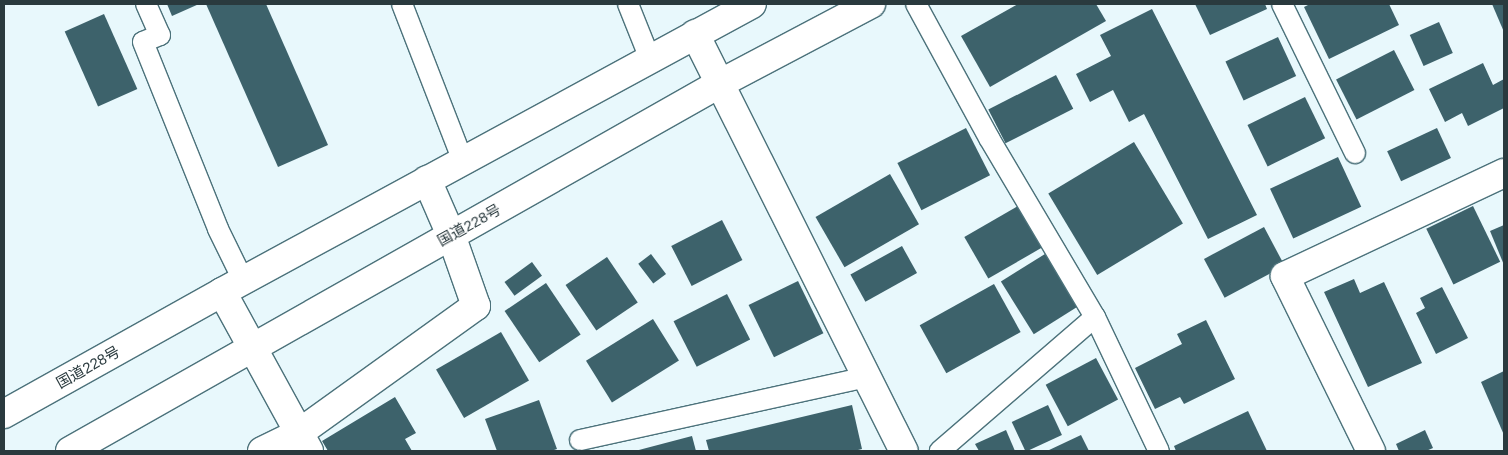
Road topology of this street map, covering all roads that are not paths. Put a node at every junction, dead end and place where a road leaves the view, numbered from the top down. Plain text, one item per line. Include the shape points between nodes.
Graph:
1 (146, 4) edge
2 (402, 4) edge
3 (628, 4) edge
4 (752, 4) edge
5 (871, 4) edge
6 (916, 4) edge
7 (1282, 4) edge
8 (695, 34) junction
9 (650, 59) junction
10 (719, 84) junction
11 (1355, 153) dead end
12 (463, 161) junction
13 (1504, 173) edge
14 (427, 180) junction
15 (451, 235) junction
16 (233, 286) junction
17 (1095, 316) junction
18 (255, 347) junction
19 (866, 377) junction
20 (4, 414) edge
21 (580, 440) dead end
22 (304, 442) edge
23 (70, 451) edge
24 (262, 451) edge
25 (904, 451) edge
26 (940, 451) edge
27 (1159, 451) edge
28 (1372, 451) edge

1 - 16 lane via 160,35 143,42 218,229
2 - 12 lane
3 - 9 lane
4 - 8 main road, 国道228号
5 - 10 main road, 国道228号
6 - 17 lane via 989,138
7 - 11 lane
8 - 9 main road, 国道228号
8 - 10 main road
9 - 12 main road, 国道228号
10 - 15 main road, 国道228号
10 - 19 main road
12 - 14 main road, 国道228号
13 - 28 main road via 1285,276
14 - 15 main road
14 - 16 main road, 国道228号
15 - 18 main road, 国道228号
15 - 22 main road via 476,306
16 - 18 main road
16 - 20 main road, 国道228号
17 - 26 lane
17 - 27 lane
18 - 22 main road
18 - 23 main road, 国道228号
19 - 21 lane
19 - 25 main road
22 - 24 main road

